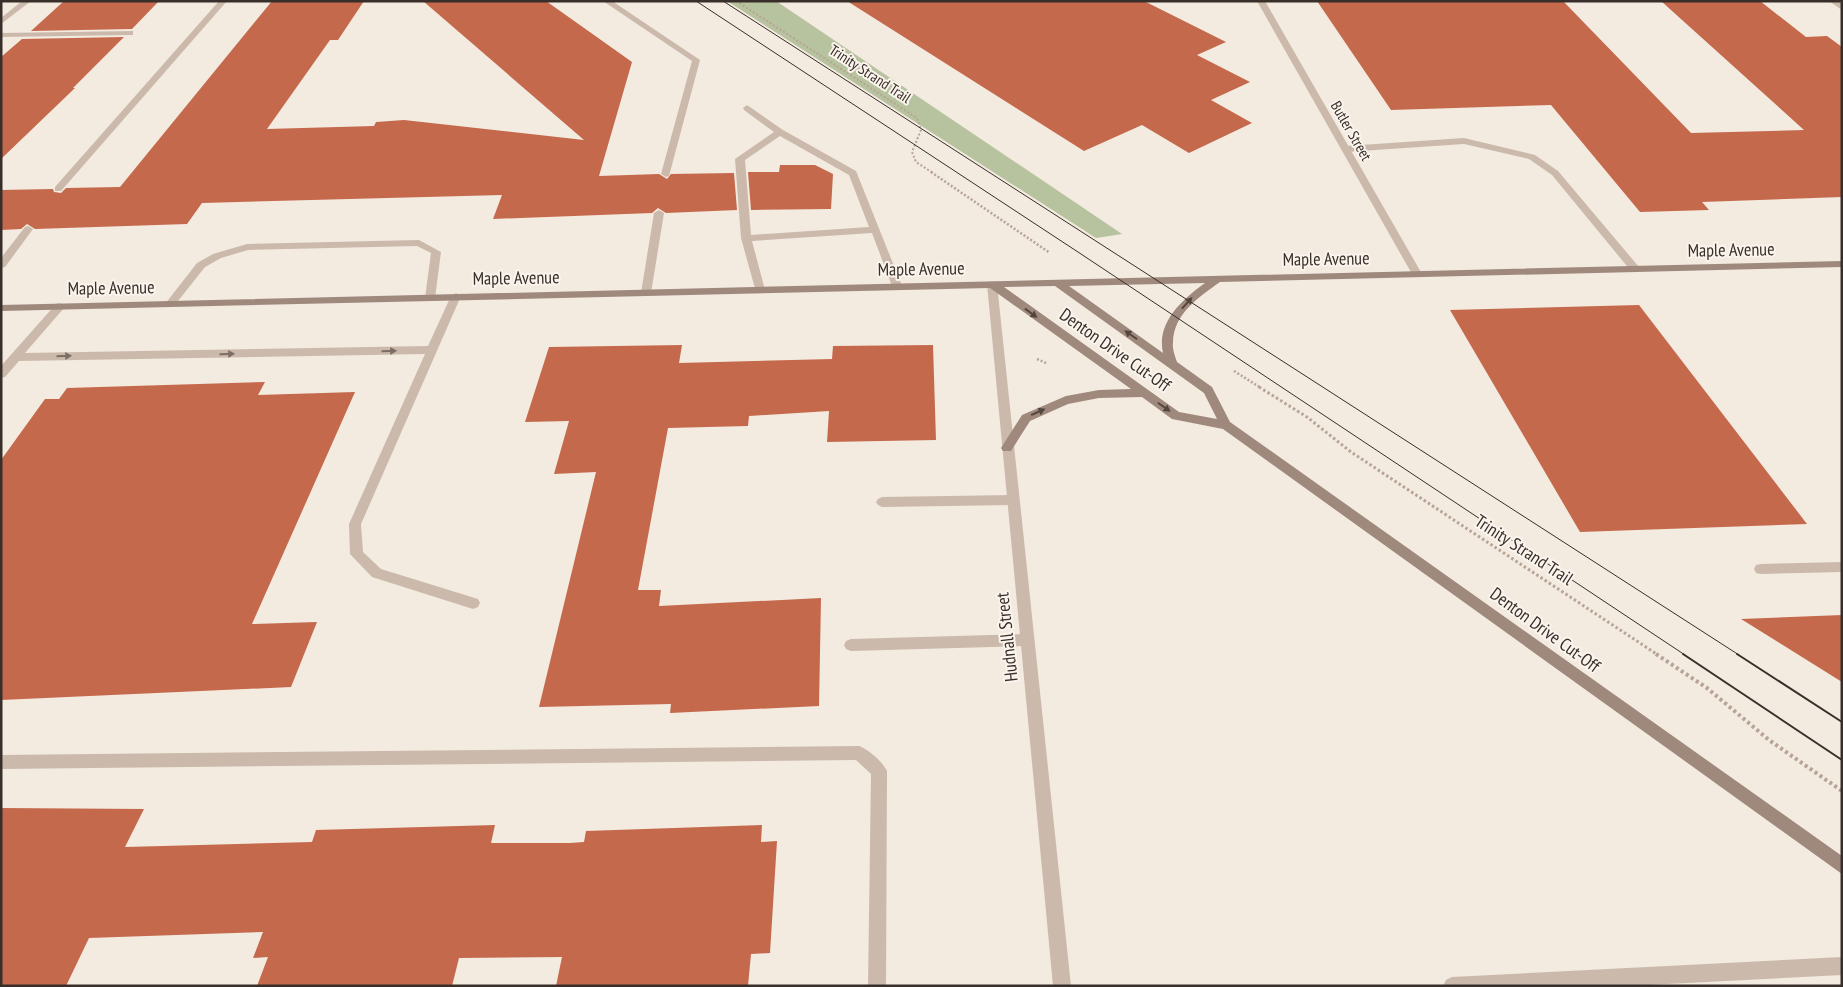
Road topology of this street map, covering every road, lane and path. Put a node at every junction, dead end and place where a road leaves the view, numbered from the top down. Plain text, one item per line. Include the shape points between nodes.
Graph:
1 (27, 1) edge
2 (223, 1) edge
3 (607, 1) edge
4 (736, 1) edge
5 (1261, 1) edge
6 (1833, 1) edge
7 (1842, 8) edge
8 (1, 22) edge
9 (130, 34) dead end
10 (1, 35) edge
11 (747, 108) dead end
12 (780, 132) junction
13 (1346, 149) junction
14 (666, 174) dead end
15 (58, 189) dead end
16 (659, 213) dead end
17 (28, 229) dead end
18 (875, 230) junction
19 (746, 238) junction
20 (1050, 253) dead end
21 (1842, 264) edge
22 (1, 265) edge
23 (1635, 269) junction
24 (1417, 274) junction
25 (1217, 279) junction
26 (1058, 283) junction
27 (992, 284) junction
28 (897, 286) junction
29 (760, 290) junction
30 (646, 293) junction
31 (456, 296) junction
32 (430, 298) junction
33 (170, 304) junction
34 (60, 306) junction
35 (1, 308) edge
36 (432, 350) junction
37 (15, 357) junction
38 (1171, 362) junction
39 (1227, 366) dead end
40 (1, 374) edge
41 (1143, 393) junction
42 (1226, 425) junction
43 (1008, 448) junction
44 (1012, 500) junction
45 (882, 502) dead end
46 (1842, 568) edge
47 (1761, 569) dead end
48 (473, 602) dead end
49 (1026, 640) junction
50 (850, 645) dead end
51 (1, 762) edge
52 (1842, 791) edge
53 (1842, 866) edge
54 (1842, 966) edge
55 (877, 986) edge
56 (1062, 986) edge
57 (1452, 986) edge

1 - 8 street
2 - 15 street
3 - 14 street via 696,60
4 - 20 path, Trinity Strand Trail via 917,118 921,130 912,152 916,162
5 - 13 street, Butler Street
6 - 7 street
9 - 10 street
11 - 12 street
12 - 18 street via 852,172
12 - 19 street via 740,159
13 - 23 street via 1464,141 1532,157 1555,173
13 - 24 street, Butler Street
16 - 30 street
17 - 22 street
18 - 19 street
18 - 28 street
19 - 29 street
21 - 23 main road, Maple Avenue
23 - 24 main road, Maple Avenue
24 - 25 main road, Maple Avenue
25 - 26 main road, Maple Avenue
38 -> 25 main road via 1167,343 1172,320 1191,298
26 - 27 main road, Maple Avenue
38 -> 26 main road, Denton Drive Cut-Off
27 - 28 main road, Maple Avenue
27 -> 41 main road, Denton Drive Cut-Off
27 - 43 street, Hudnall Street
28 - 29 main road, Maple Avenue
29 - 30 main road, Maple Avenue
30 - 31 main road, Maple Avenue
31 - 32 main road, Maple Avenue
31 - 36 street
32 - 33 main road, Maple Avenue
32 - 33 street via 436,252 419,243 247,247 217,256 201,266
33 - 34 main road, Maple Avenue
34 - 35 main road, Maple Avenue
34 - 37 street
37 -> 36 street
36 - 48 street via 355,524 357,554 377,573
37 - 40 street
38 - 42 main road, Denton Drive Cut-Off via 1208,390
39 - 52 path, Trinity Strand Trail via 1307,417 1350,452 1707,688 1768,740
41 -> 42 main road, Denton Drive Cut-Off via 1176,416
43 -> 41 main road via 1026,418 1066,400 1091,395
42 - 53 main road, Denton Drive Cut-Off
43 - 44 street, Hudnall Street
44 - 45 street
44 - 49 street, Hudnall Street
46 - 47 street
49 - 50 street
49 - 56 street, Hudnall Street
51 - 55 street via 859,753 879,771
54 - 57 street

